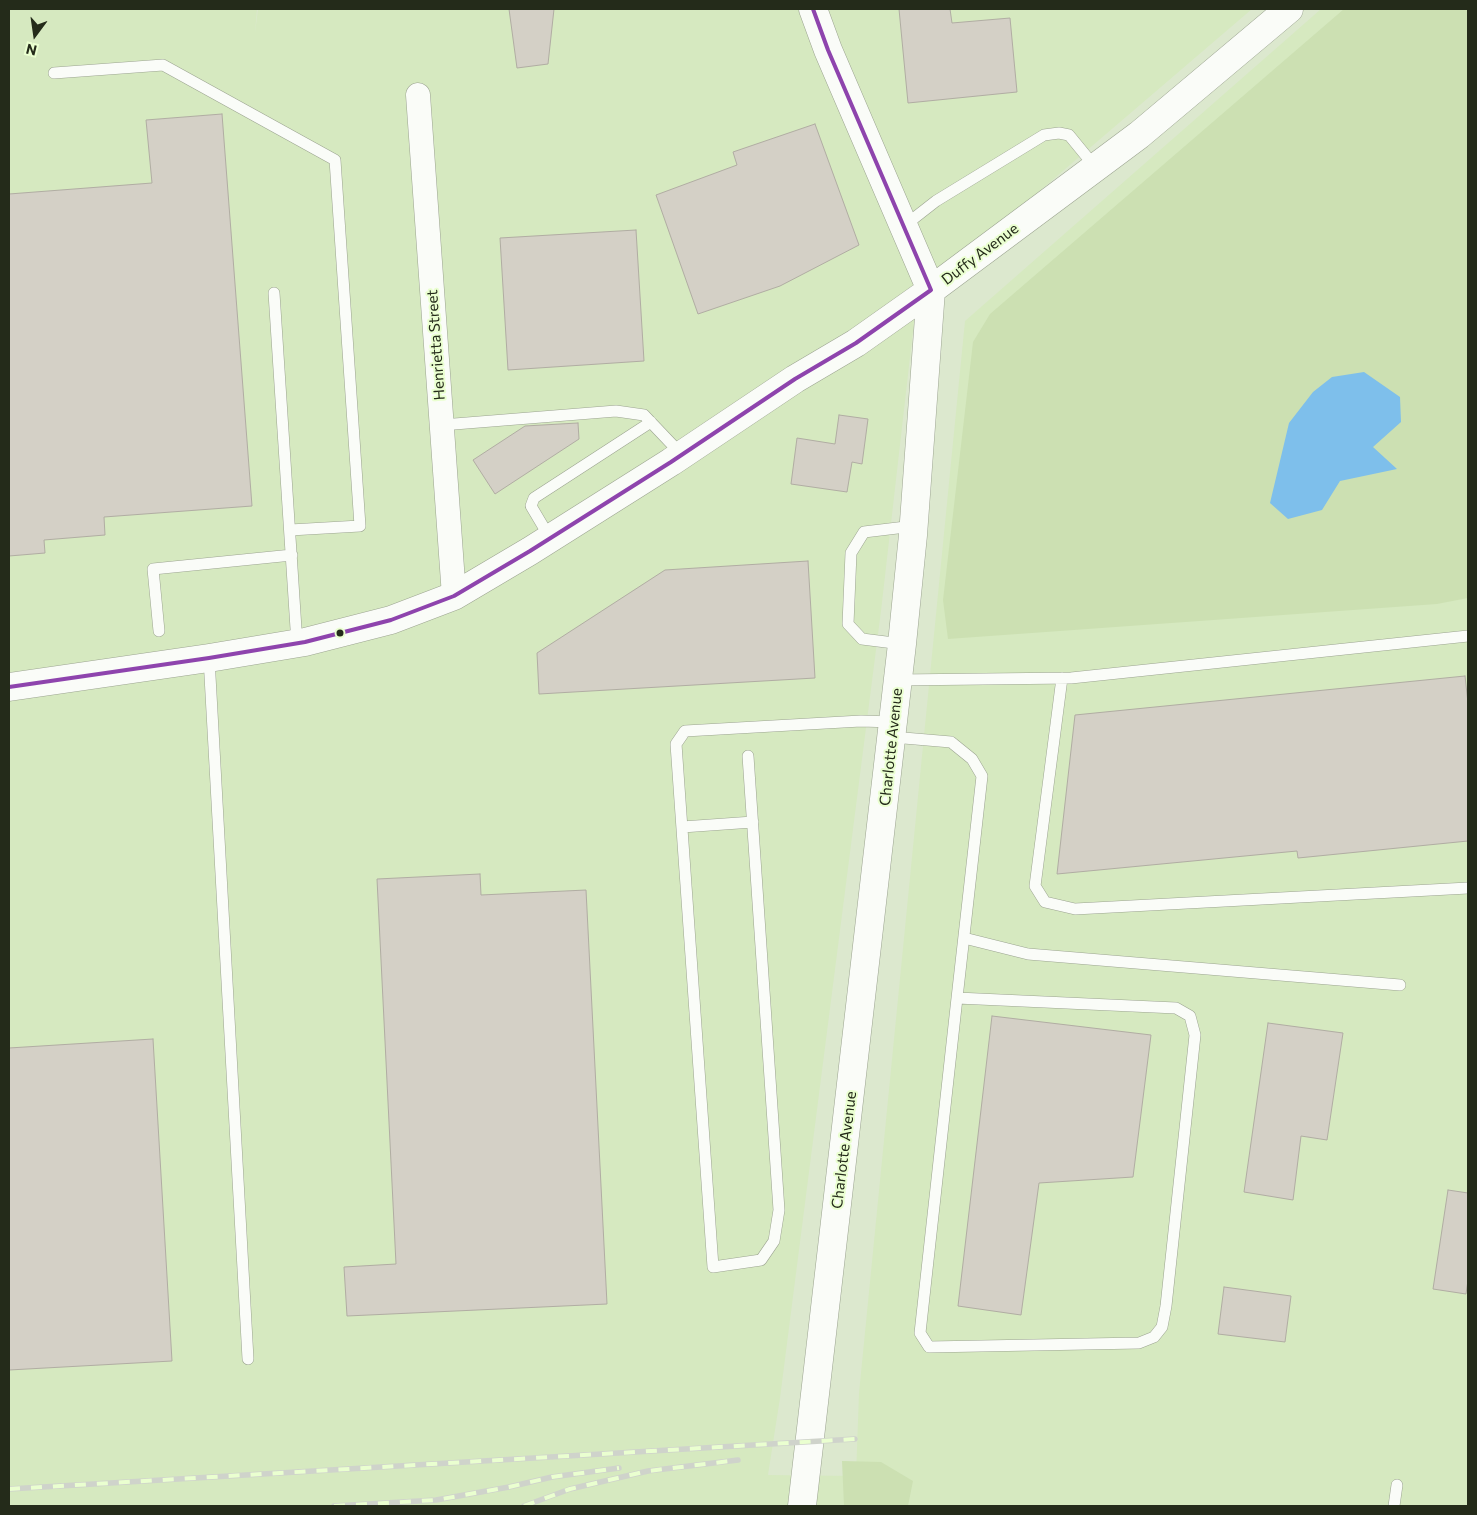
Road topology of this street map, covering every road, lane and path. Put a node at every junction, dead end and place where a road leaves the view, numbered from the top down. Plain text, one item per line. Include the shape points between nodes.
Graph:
1 (813, 9) edge
2 (1288, 9) edge
3 (54, 73) dead end
4 (418, 95) dead end
5 (1096, 168) junction
6 (904, 226) junction
7 (931, 290) junction
8 (274, 293) dead end
9 (651, 422) junction
10 (442, 425) junction
11 (682, 455) junction
12 (914, 526) junction
13 (290, 530) junction
14 (550, 538) junction
15 (292, 555) junction
16 (454, 596) junction
17 (160, 631) dead end
18 (1468, 636) edge
19 (297, 644) junction
20 (902, 644) junction
21 (210, 658) junction
22 (1062, 678) junction
23 (898, 680) junction
24 (9, 687) edge
25 (893, 730) junction
26 (748, 756) dead end
27 (753, 822) junction
28 (682, 827) junction
29 (1468, 888) edge
30 (964, 938) junction
31 (1400, 985) dead end
32 (957, 998) junction
33 (248, 1359) dead end
34 (1397, 1485) dead end
35 (802, 1506) edge
36 (1394, 1506) edge

1 - 6 street, Charlotte Avenue
2 - 5 street, Duffy Avenue via 1139,136
3 - 13 lane via 163,65 335,160 360,526
4 - 10 street, Henrietta Street
5 - 6 lane via 1069,136 1060,133 1044,135 936,201
5 - 7 street, Duffy Avenue
6 - 7 street, Charlotte Avenue
7 - 11 street, Duffy Avenue
7 - 12 street, Charlotte Avenue
8 - 13 lane
9 - 10 lane via 644,415 616,411
9 - 11 lane
9 - 14 lane via 534,498 531,506
10 - 16 street, Henrietta Street
11 - 14 street, Duffy Avenue
12 - 20 street, Charlotte Avenue
12 - 20 lane via 864,532 851,553 848,624 862,639
13 - 15 lane
14 - 16 street, Duffy Avenue
15 - 17 lane via 153,569
15 - 19 lane
16 - 19 street, Duffy Avenue via 391,620
18 - 22 lane
19 - 21 street, Duffy Avenue
20 - 23 street, Charlotte Avenue
21 - 24 street, Duffy Avenue
21 - 33 lane
22 - 23 lane
22 - 29 lane via 1035,886 1045,902 1075,909
23 - 25 street, Charlotte Avenue
25 - 28 lane via 861,721 684,731 676,744
25 - 30 lane via 952,742 972,759 982,776
25 - 35 street, Charlotte Avenue
26 - 27 lane
27 - 28 lane
27 - 28 lane via 779,1210 774,1241 761,1260 713,1267
30 - 31 lane via 1028,954
30 - 32 lane
32 - 32 lane via 920,1333 928,1347 1140,1343 1154,1337 1162,1327 1166,1306 1195,1034 1190,1016 1176,1008
34 - 36 lane

